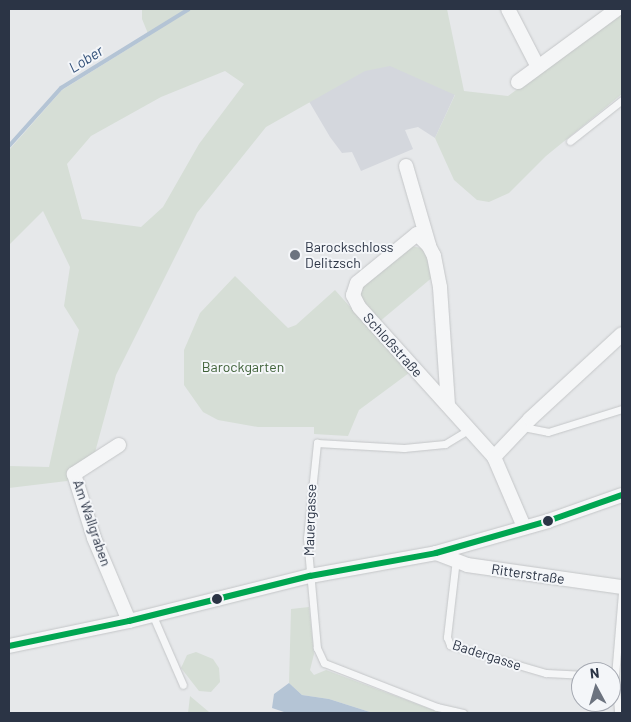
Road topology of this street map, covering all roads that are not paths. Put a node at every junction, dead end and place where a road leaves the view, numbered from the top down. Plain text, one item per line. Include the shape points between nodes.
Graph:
1 (508, 9) edge
2 (617, 9) edge
3 (538, 67) junction
4 (518, 82) dead end
5 (622, 100) edge
6 (570, 141) dead end
7 (406, 166) dead end
8 (429, 246) junction
9 (622, 334) edge
10 (448, 405) junction
11 (622, 409) edge
12 (522, 427) junction
13 (468, 430) junction
14 (119, 445) dead end
15 (494, 458) junction
16 (622, 495) edge
17 (524, 527) junction
18 (436, 553) junction
19 (456, 559) junction
20 (310, 576) junction
21 (622, 587) edge
22 (622, 593) edge
23 (153, 616) junction
24 (129, 621) junction
25 (9, 646) edge
26 (615, 662) edge
27 (571, 674) edge
28 (183, 685) dead end
29 (622, 712) edge
30 (463, 713) edge
31 (617, 713) edge

1 - 3 street
2 - 3 street
3 - 4 street
5 - 6 lane
7 - 8 street, Schloßstraße
8 - 10 street, Schloßstraße via 440,287
8 - 10 street, Schloßstraße via 417,234 357,283 353,295 359,308
9 - 12 street
10 - 13 street, Schloßstraße
11 - 12 lane via 548,432
12 - 15 street
13 - 15 street, Schloßstraße
13 - 20 lane, Mauergasse via 445,444 404,448 317,443 307,538
14 - 24 street, Am Wallgraben via 74,474 94,538
15 - 17 street, Schloßstraße
16 - 17 street
17 - 18 street
18 - 19 street, Ritterstraße
18 - 20 street
19 - 21 street, Ritterstraße via 467,565
19 - 27 lane, Badergasse via 446,637 450,645 546,673
20 - 23 street
20 - 30 lane, Mauergasse via 317,648 324,663 437,707
22 - 26 lane
23 - 24 street
23 - 28 lane
24 - 25 street
29 - 31 lane

